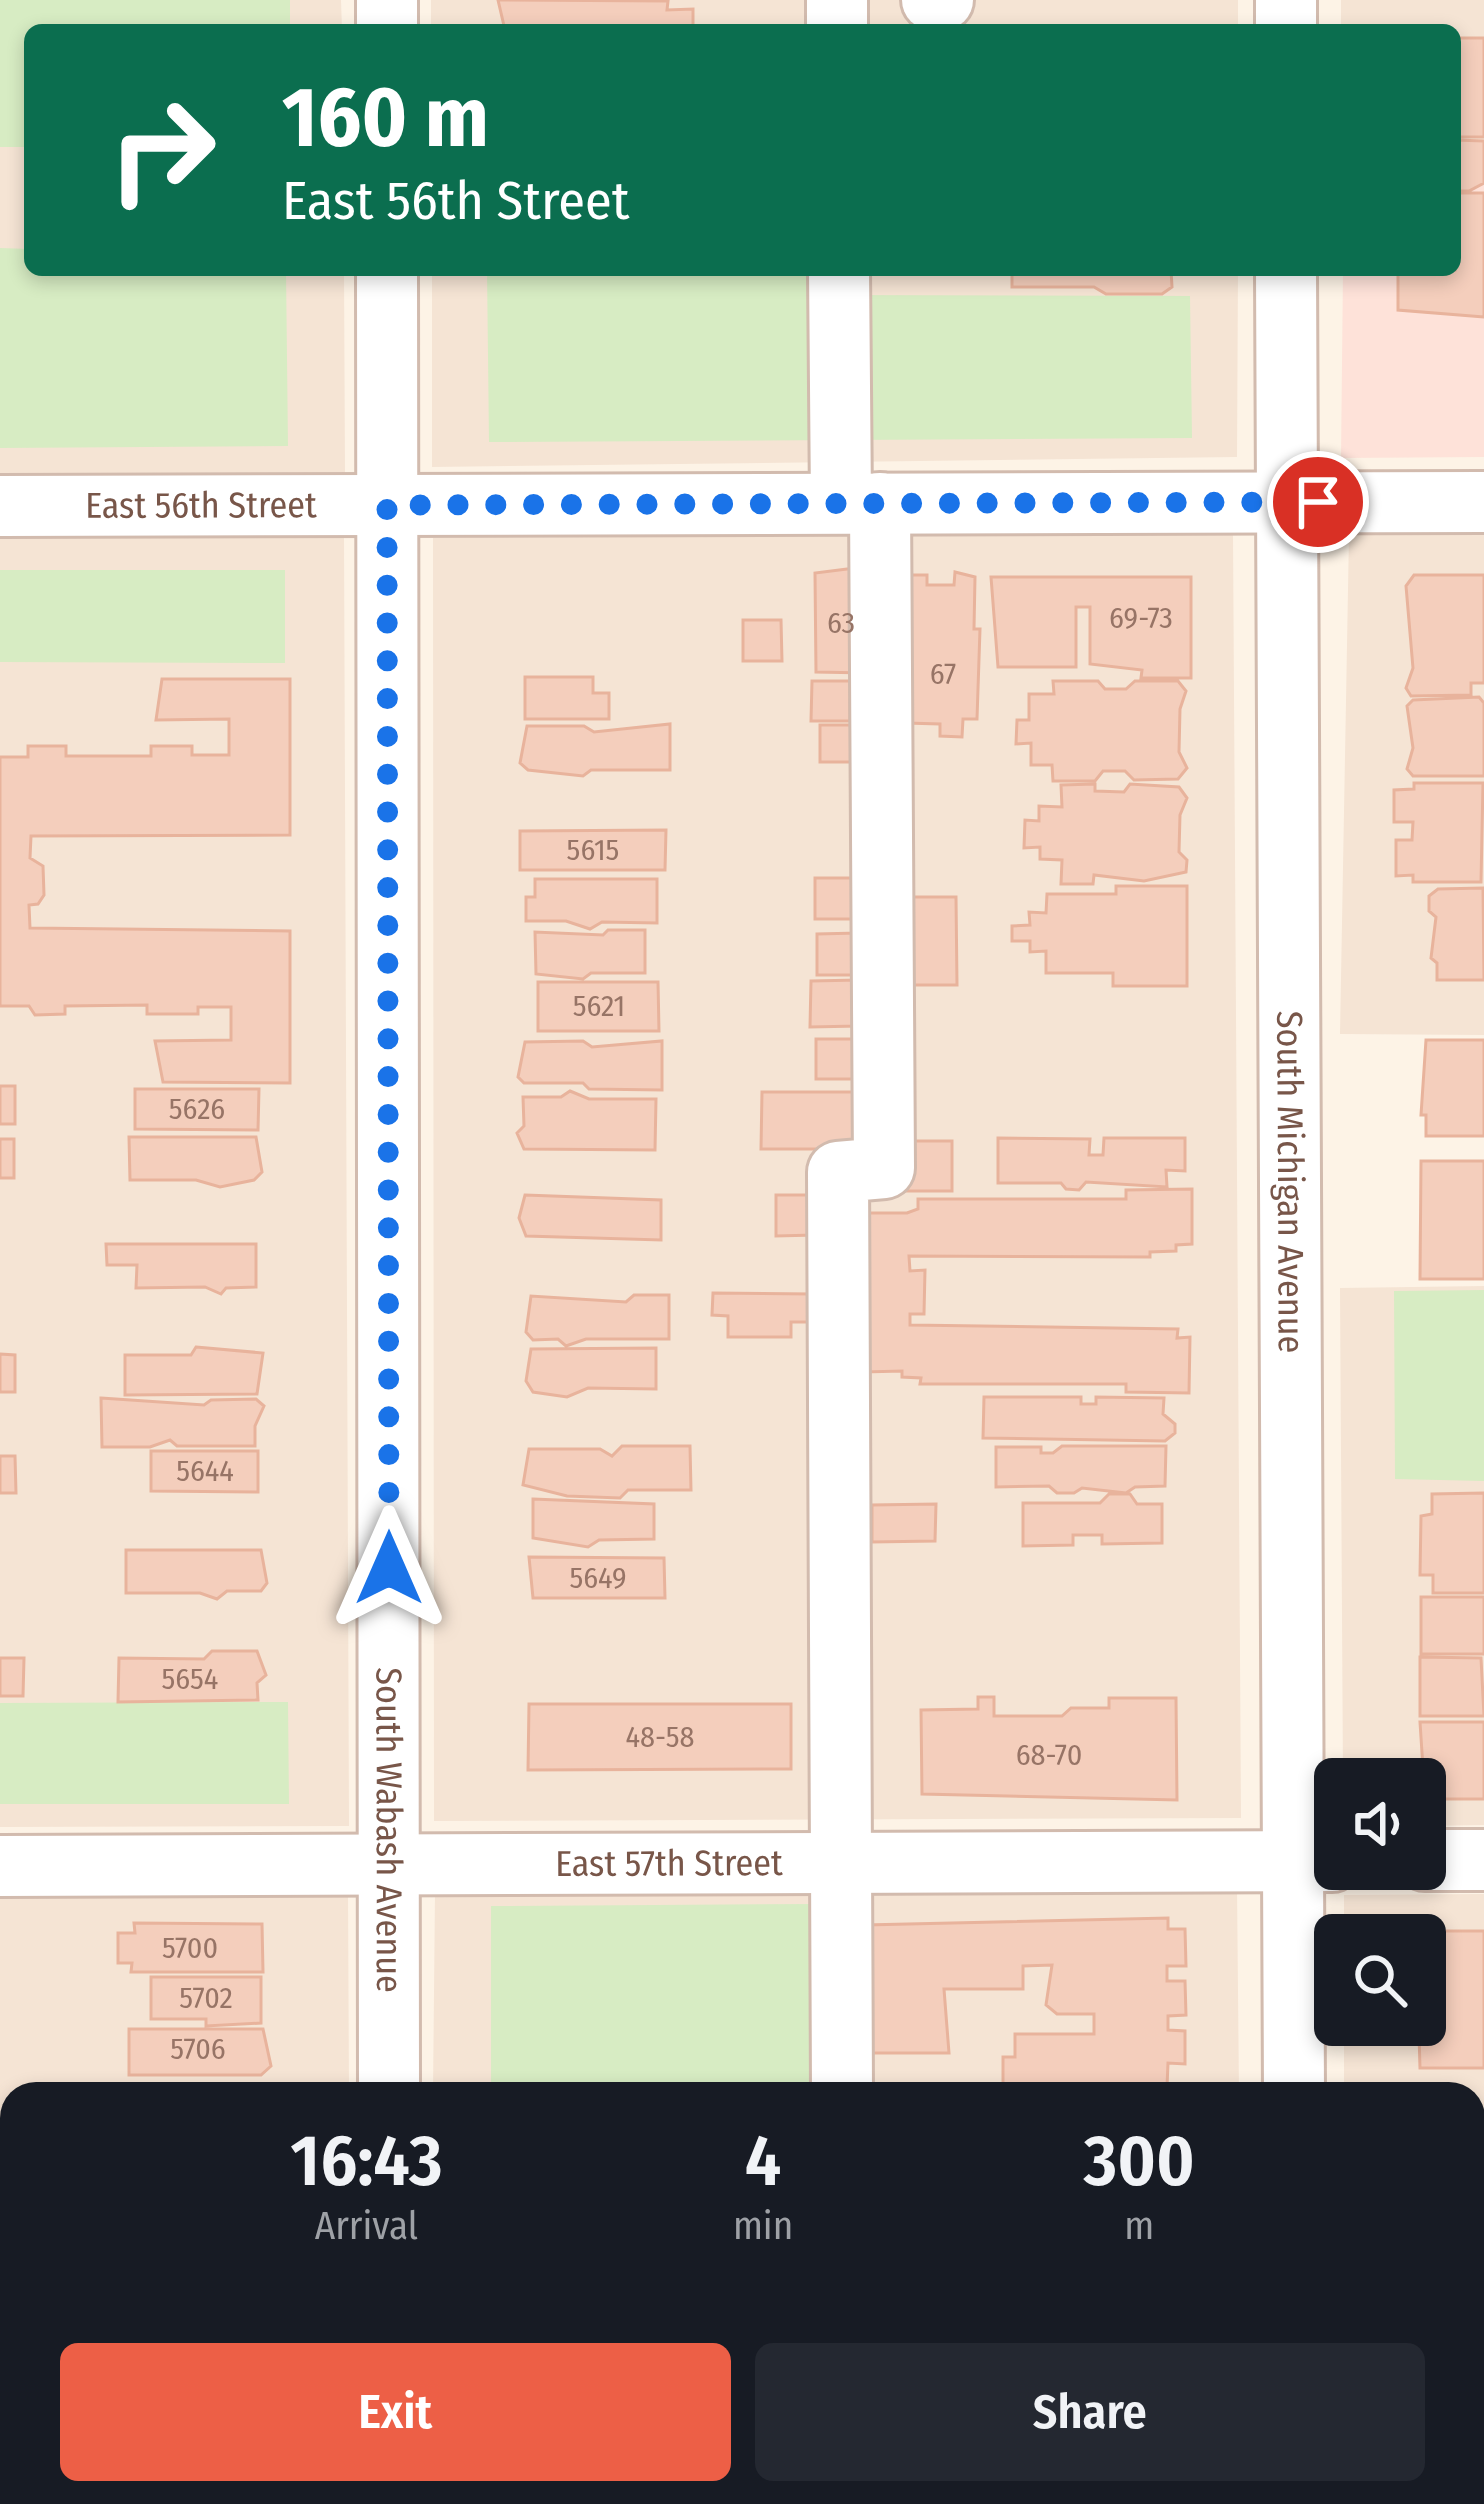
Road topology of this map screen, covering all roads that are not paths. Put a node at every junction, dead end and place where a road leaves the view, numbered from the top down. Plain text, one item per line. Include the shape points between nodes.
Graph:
1 (932, 0) edge
2 (943, 0) edge
3 (386, 276) edge
4 (840, 276) edge
5 (1286, 276) edge
6 (1286, 502) junction
7 (1484, 502) edge
8 (861, 503) junction
9 (387, 505) junction
10 (0, 506) edge
11 (1446, 1860) edge
12 (1484, 1860) edge
13 (1314, 1861) edge
14 (841, 1863) junction
15 (390, 1864) junction
16 (0, 1866) edge
17 (389, 2082) edge
18 (842, 2082) edge
19 (1295, 2082) edge

1 - 2 street
3 - 9 street, South Wabash Avenue
4 - 8 street
5 - 6 street, South Michigan Avenue
6 - 7 street, East 56th Street
6 - 8 street, East 56th Street
6 - 13 street, South Michigan Avenue
8 - 9 street, East 56th Street
8 - 14 street via 884,1168 838,1172
9 - 10 street, East 56th Street
9 - 15 street, South Wabash Avenue
11 - 12 street
13 - 14 street, East 57th Street
13 - 19 street, South Michigan Avenue
14 - 15 street, East 57th Street
14 - 18 street
15 - 16 street, East 57th Street
15 - 17 street, South Wabash Avenue

